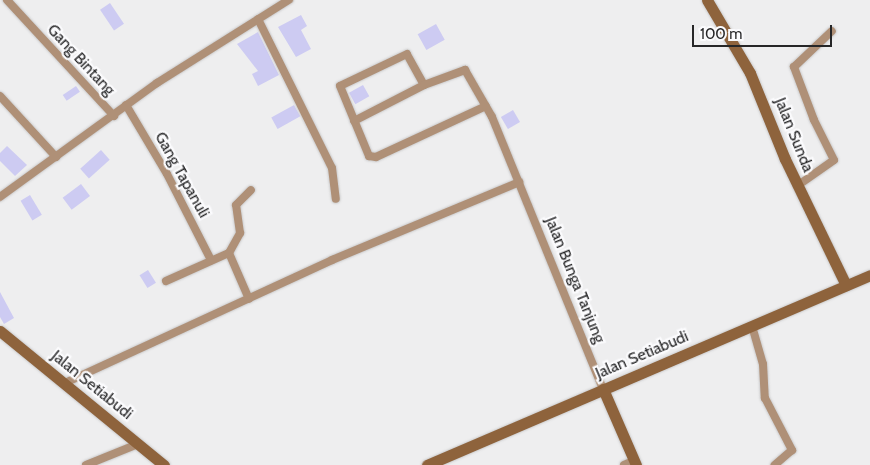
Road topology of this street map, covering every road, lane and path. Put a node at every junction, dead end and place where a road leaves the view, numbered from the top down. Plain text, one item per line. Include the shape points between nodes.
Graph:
1 (7, 0) edge
2 (707, 0) edge
3 (288, 1) edge
4 (258, 19) junction
5 (832, 31) dead end
6 (424, 85) junction
7 (0, 96) edge
8 (126, 106) junction
9 (486, 106) junction
10 (114, 116) junction
11 (354, 121) junction
12 (56, 157) junction
13 (520, 182) junction
14 (798, 186) junction
15 (251, 190) dead end
16 (0, 197) edge
17 (336, 199) dead end
18 (229, 253) junction
19 (211, 260) junction
20 (870, 275) edge
21 (166, 281) dead end
22 (846, 285) junction
23 (249, 299) junction
24 (752, 326) junction
25 (0, 332) edge
26 (65, 383) junction
27 (603, 390) junction
28 (138, 444) junction
29 (632, 463) edge
30 (86, 465) edge
31 (164, 465) edge
32 (427, 465) edge
33 (775, 465) edge

1 - 10 street, Gang Bintang
2 - 14 street, Jalan Sunda via 750,73
3 - 4 street
4 - 8 street
4 - 17 street via 332,168
5 - 14 street via 794,67 814,120 834,160
6 - 9 street, Jalan Bunga Tanjung via 463,69
6 - 11 street
6 - 11 street via 407,54 342,83 339,89
7 - 12 street
8 - 10 street
8 - 19 street, Gang Tapanuli via 168,174
9 - 11 street via 376,157 369,156
9 - 13 street, Jalan Bunga Tanjung
10 - 12 street
12 - 16 street
13 - 23 street via 335,259
13 - 27 street, Jalan Bunga Tanjung
14 - 22 street, Jalan Sunda
15 - 18 street via 236,205 240,233
18 - 19 street
18 - 23 street
19 - 21 street
20 - 22 street, Jalan Setiabudi
22 - 24 street, Jalan Setiabudi
23 - 26 street
24 - 27 street, Jalan Setiabudi
24 - 33 street via 763,364 765,398 792,450 789,457
25 - 26 street, Jalan Setiabudi
26 - 28 street, Jalan Setiabudi
27 - 29 street
27 - 32 street, Jalan Setiabudi
28 - 30 street
28 - 31 street, Jalan Setiabudi

